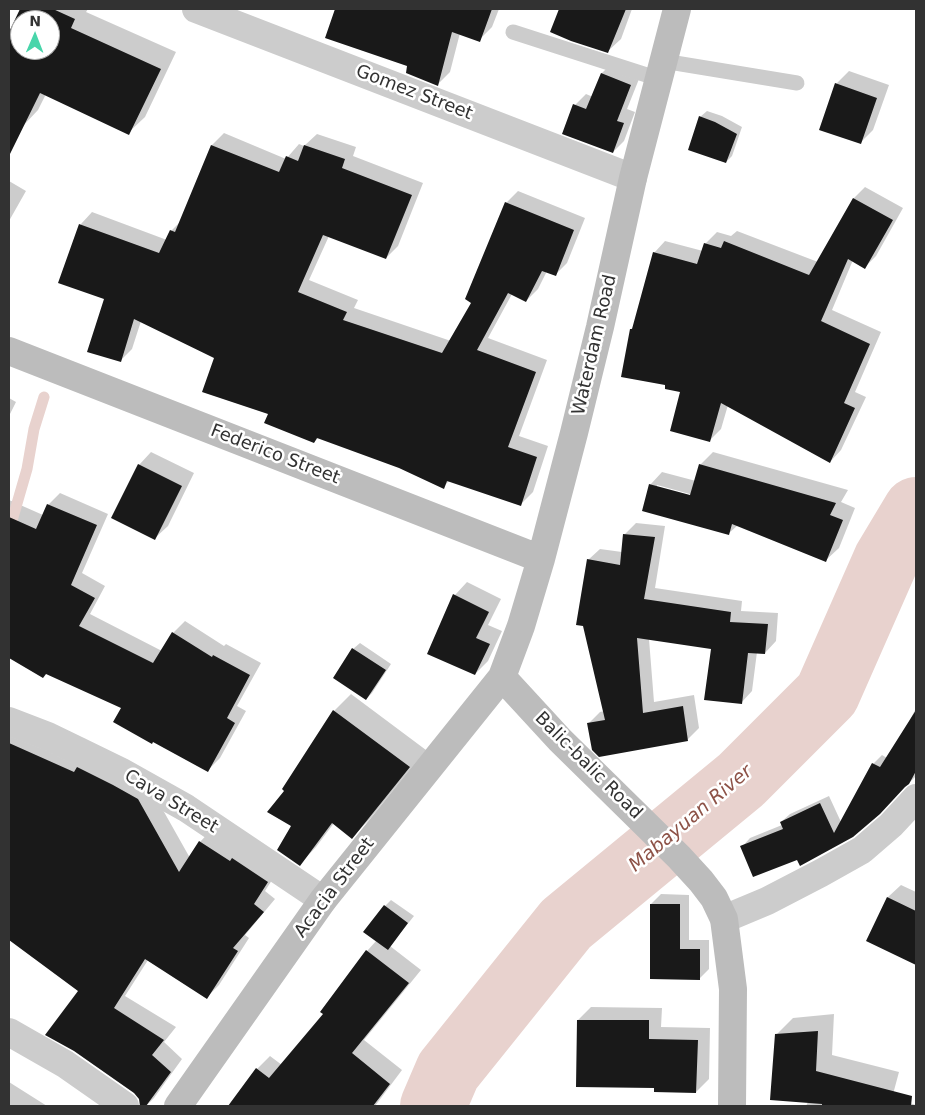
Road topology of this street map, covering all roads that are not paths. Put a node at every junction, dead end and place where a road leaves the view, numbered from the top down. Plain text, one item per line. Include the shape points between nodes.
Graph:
1 (196, 9) edge
2 (677, 9) edge
3 (513, 32) dead end
4 (661, 70) junction
5 (797, 83) dead end
6 (633, 178) junction
7 (9, 351) edge
8 (541, 559) junction
9 (502, 677) junction
10 (9, 720) edge
11 (916, 798) edge
12 (323, 900) junction
13 (724, 919) junction
14 (9, 1032) edge
15 (125, 1106) edge
16 (178, 1106) edge
17 (732, 1106) edge

1 - 6 street, Gomez Street
2 - 4 street, Waterdam Road
3 - 4 lane
4 - 5 lane
4 - 6 street, Waterdam Road
6 - 8 street, Waterdam Road via 600,326
7 - 8 street, Federico Street
8 - 9 street, Waterdam Road
9 - 12 street, Acacia Street
9 - 13 street, Balic-balic Road via 560,740 679,857 714,898
10 - 12 street, Cava Street via 79,750 186,808
11 - 13 street via 862,850 775,897
12 - 16 street, Acacia Street
13 - 17 street, Balic-balic Road via 733,989
14 - 15 street via 65,1064

